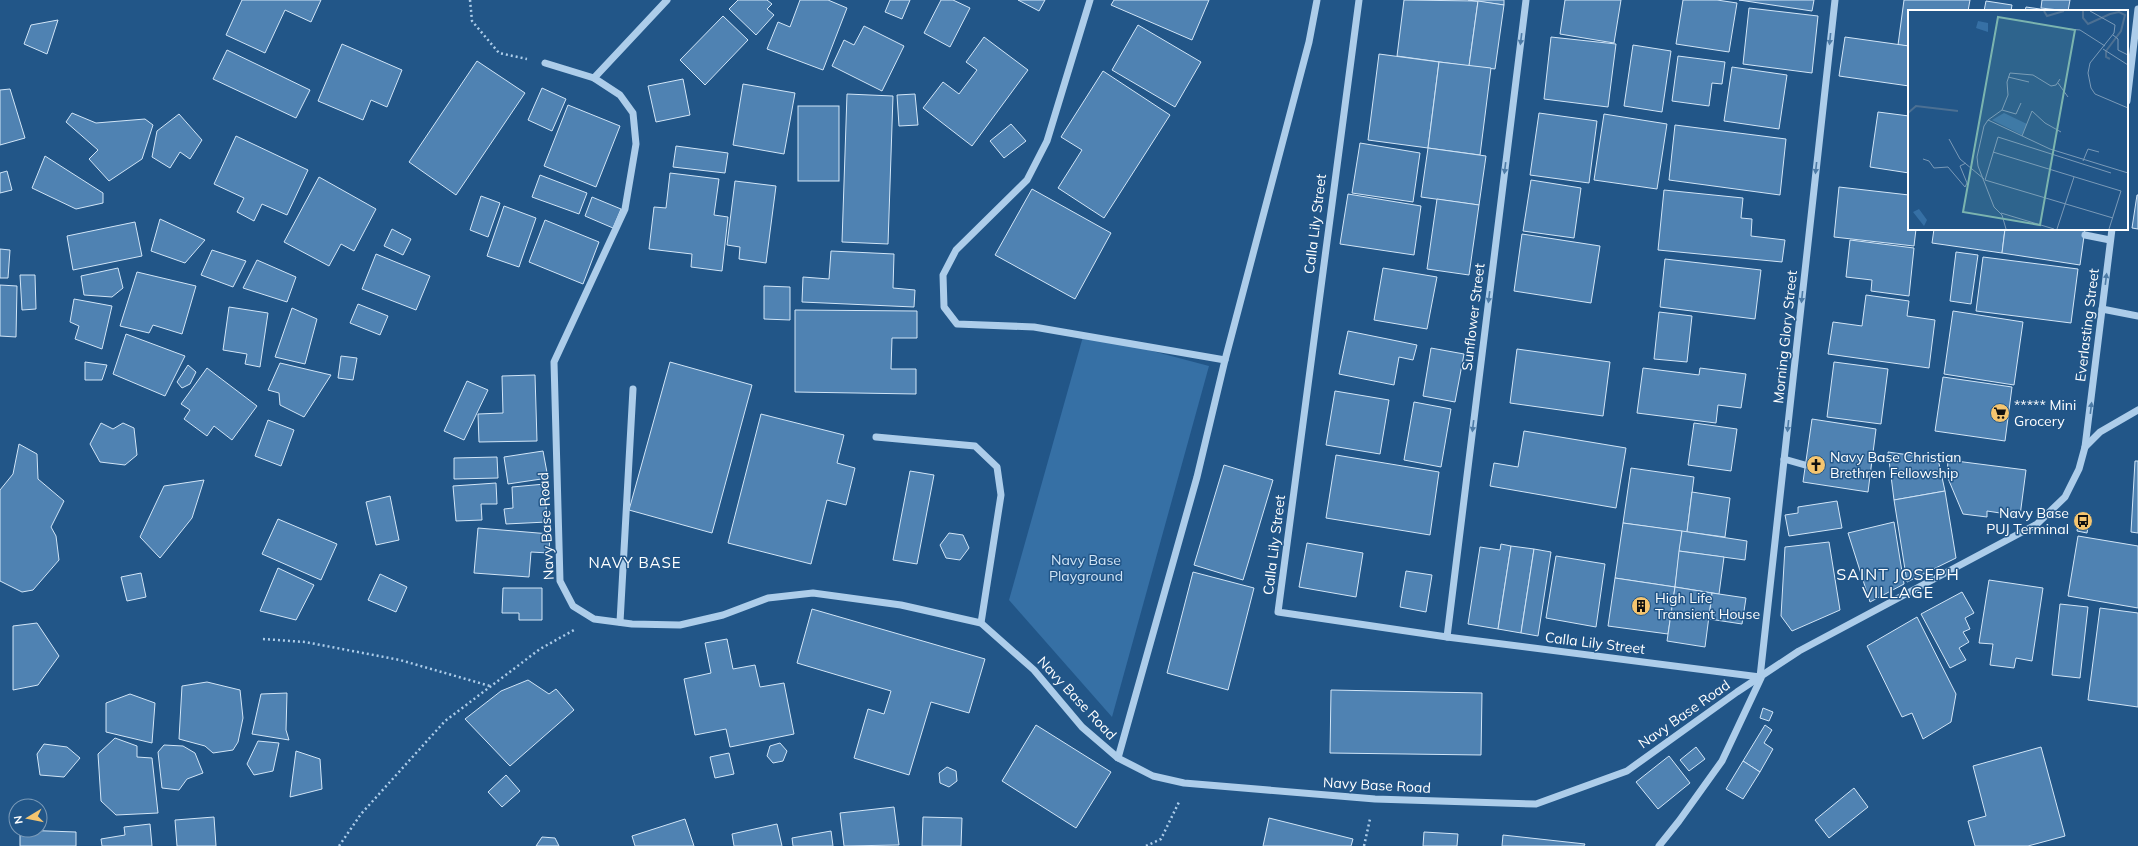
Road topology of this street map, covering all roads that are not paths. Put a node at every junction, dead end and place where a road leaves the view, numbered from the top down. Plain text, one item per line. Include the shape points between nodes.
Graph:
1 (667, 0) edge
2 (1090, 0) edge
3 (1317, 0) edge
4 (1359, 0) edge
5 (1526, 0) edge
6 (1835, 0) edge
7 (2138, 9) edge
8 (545, 63) road end
9 (594, 78) junction
10 (2128, 93) edge
11 (2112, 230) edge
12 (2086, 235) dead end
13 (2110, 240) junction
14 (2102, 309) junction
15 (2138, 316) edge
16 (1225, 360) junction
17 (634, 389) dead end
18 (2138, 410) edge
19 (876, 437) dead end
20 (2085, 447) junction
21 (1784, 459) junction
22 (1805, 465) dead end
23 (620, 622) junction
24 (981, 623) junction
25 (1447, 637) junction
26 (1760, 677) junction
27 (1118, 758) junction
28 (1659, 846) edge

1 - 9 street
2 - 16 street via 1047,141 1027,180 956,250 943,275 944,307 958,324 1034,327
3 - 16 street via 1309,42
4 - 25 street, Calla Lily Street via 1278,612
5 -> 25 street, Sunflower Street
6 -> 21 street, Morning Glory Street
7 - 10 street
8 - 9 street, Navy Base Road
9 - 23 street, Navy Base Road via 620,95 633,113 636,144 625,209 554,362 560,581 573,606 594,619
11 - 13 street, Everlasting Street
12 - 13 street
14 -> 13 street, Everlasting Street
14 - 15 street
20 -> 14 street, Everlasting Street
16 - 27 street via 1197,477
17 - 23 street
18 - 20 street, Navy Base Road via 2100,432
19 - 24 street via 975,446 997,467 1001,495
20 - 26 street, Navy Base Road via 2079,469 2065,497 2037,524 1799,651
21 - 22 street
21 - 26 street, Morning Glory Street
23 - 24 street, Navy Base Road via 680,625 723,615 768,598 813,593 901,605
24 - 27 street, Navy Base Road via 1034,670 1082,727
25 - 26 street, Calla Lily Street
26 - 27 street, Navy Base Road via 1627,771 1536,804 1375,799 1184,783 1153,776
26 - 28 street via 1724,756 1711,778

